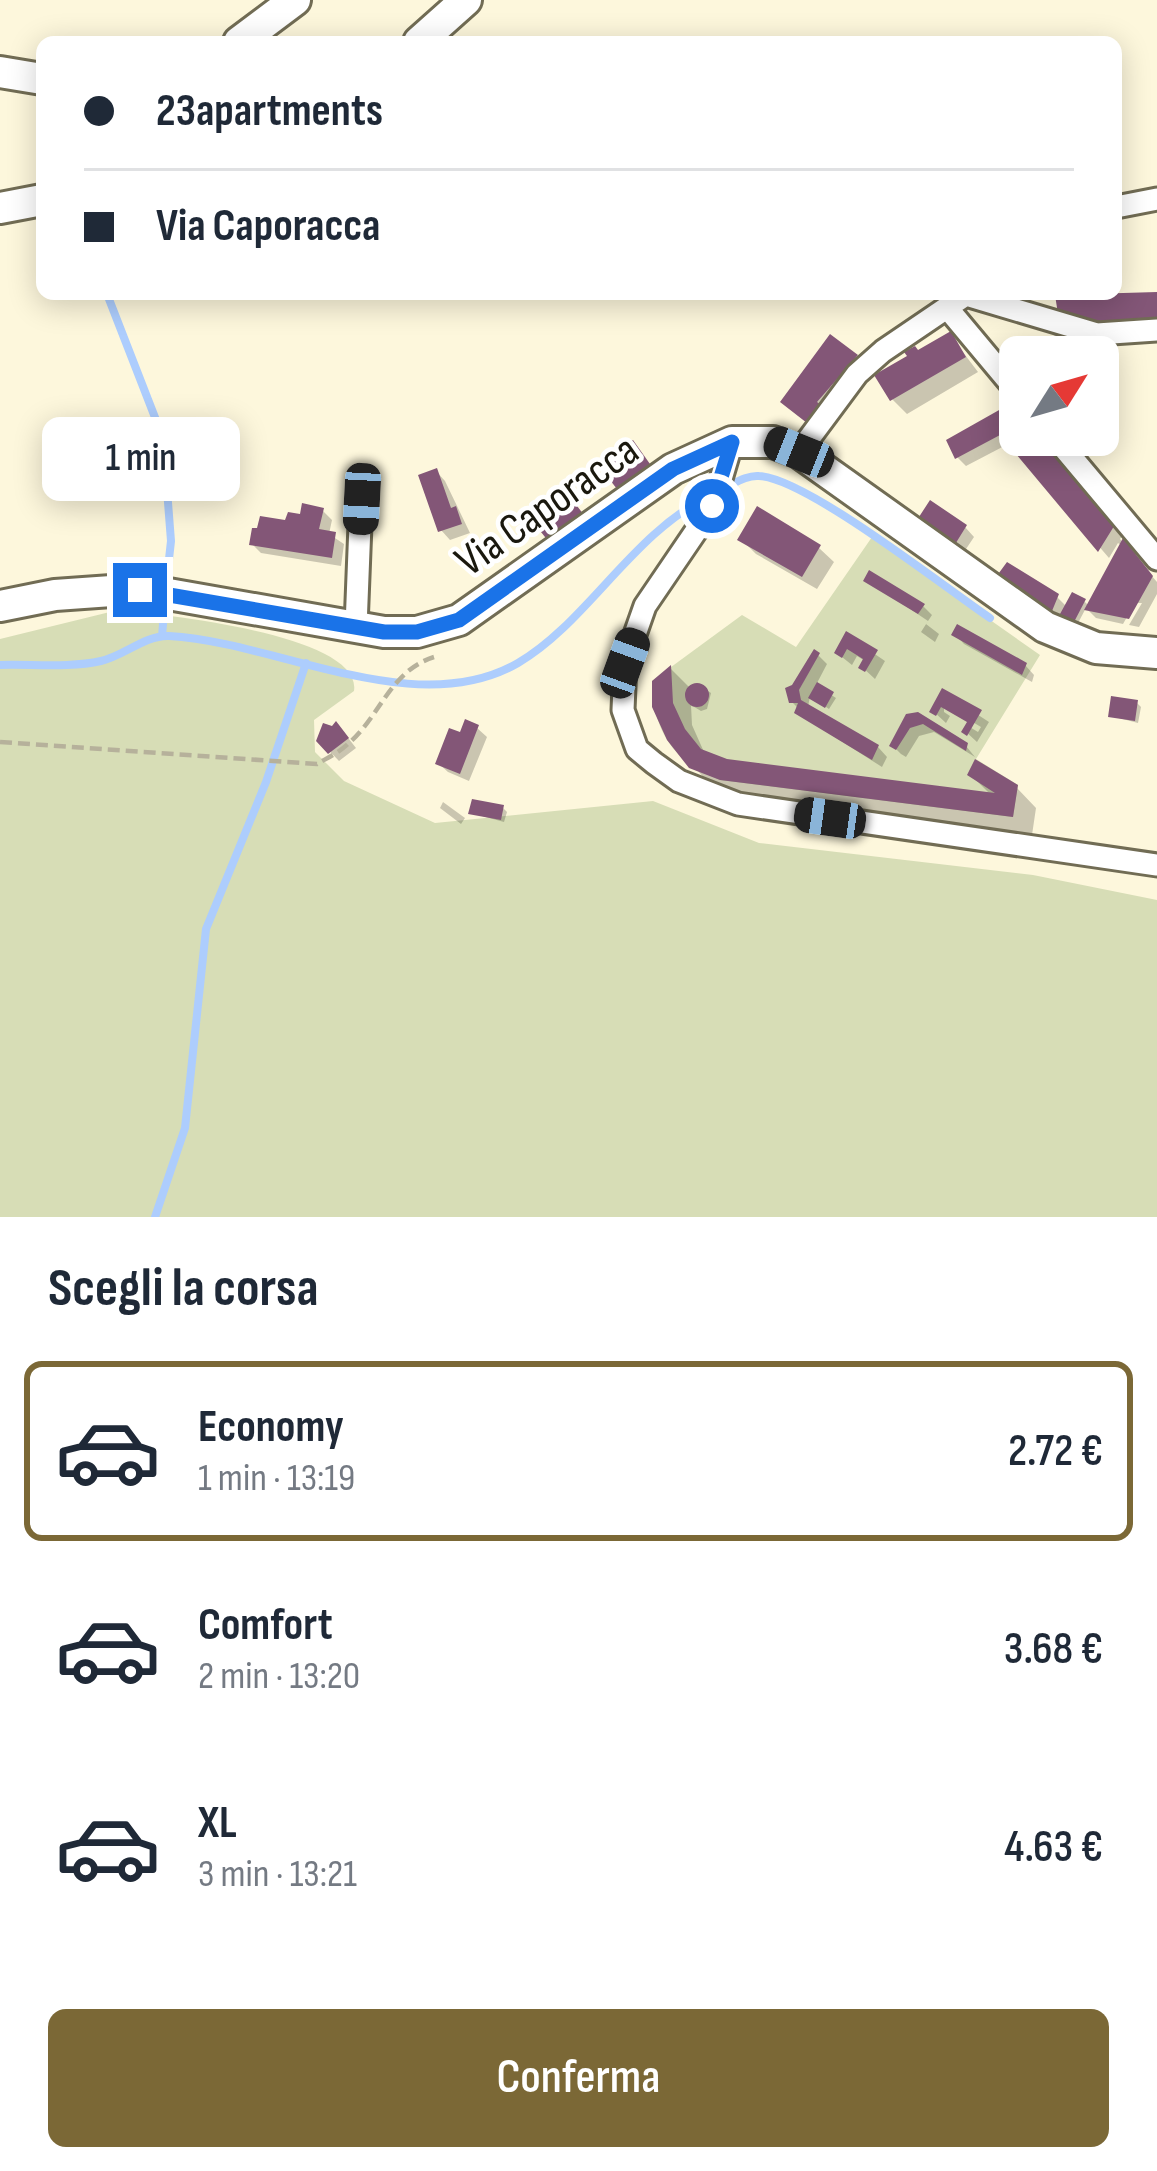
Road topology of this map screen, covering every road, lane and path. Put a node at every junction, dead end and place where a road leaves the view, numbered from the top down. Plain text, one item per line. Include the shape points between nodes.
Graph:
1 (295, 0) edge
2 (466, 0) edge
3 (247, 36) edge
4 (426, 36) edge
5 (0, 72) edge
6 (36, 78) edge
7 (1157, 199) edge
8 (36, 201) edge
9 (1122, 206) edge
10 (0, 208) edge
11 (961, 300) edge
12 (1157, 330) edge
13 (999, 361) edge
14 (732, 442) junction
15 (799, 452) junction
16 (1070, 456) edge
17 (362, 499) dead end
18 (1157, 560) edge
19 (0, 606) edge
20 (356, 627) junction
21 (1157, 653) edge
22 (435, 656) dead end
23 (0, 742) edge
24 (1157, 866) edge

1 - 3 street
2 - 4 street
5 - 6 street
7 - 9 street
8 - 10 street
11 - 12 street via 1097,334
11 - 13 street
11 - 15 street via 857,374
14 - 15 street via 773,442
14 - 20 street, Via Caporacca via 673,469 459,620 417,632
14 - 24 street via 712,506 645,606 625,663 622,710 637,748 680,781 738,804
15 - 21 street via 1045,628 1096,648
16 - 18 street
17 - 20 street
19 - 20 street, Via Caporacca via 140,590
22 - 23 path via 391,686 350,743 317,764

